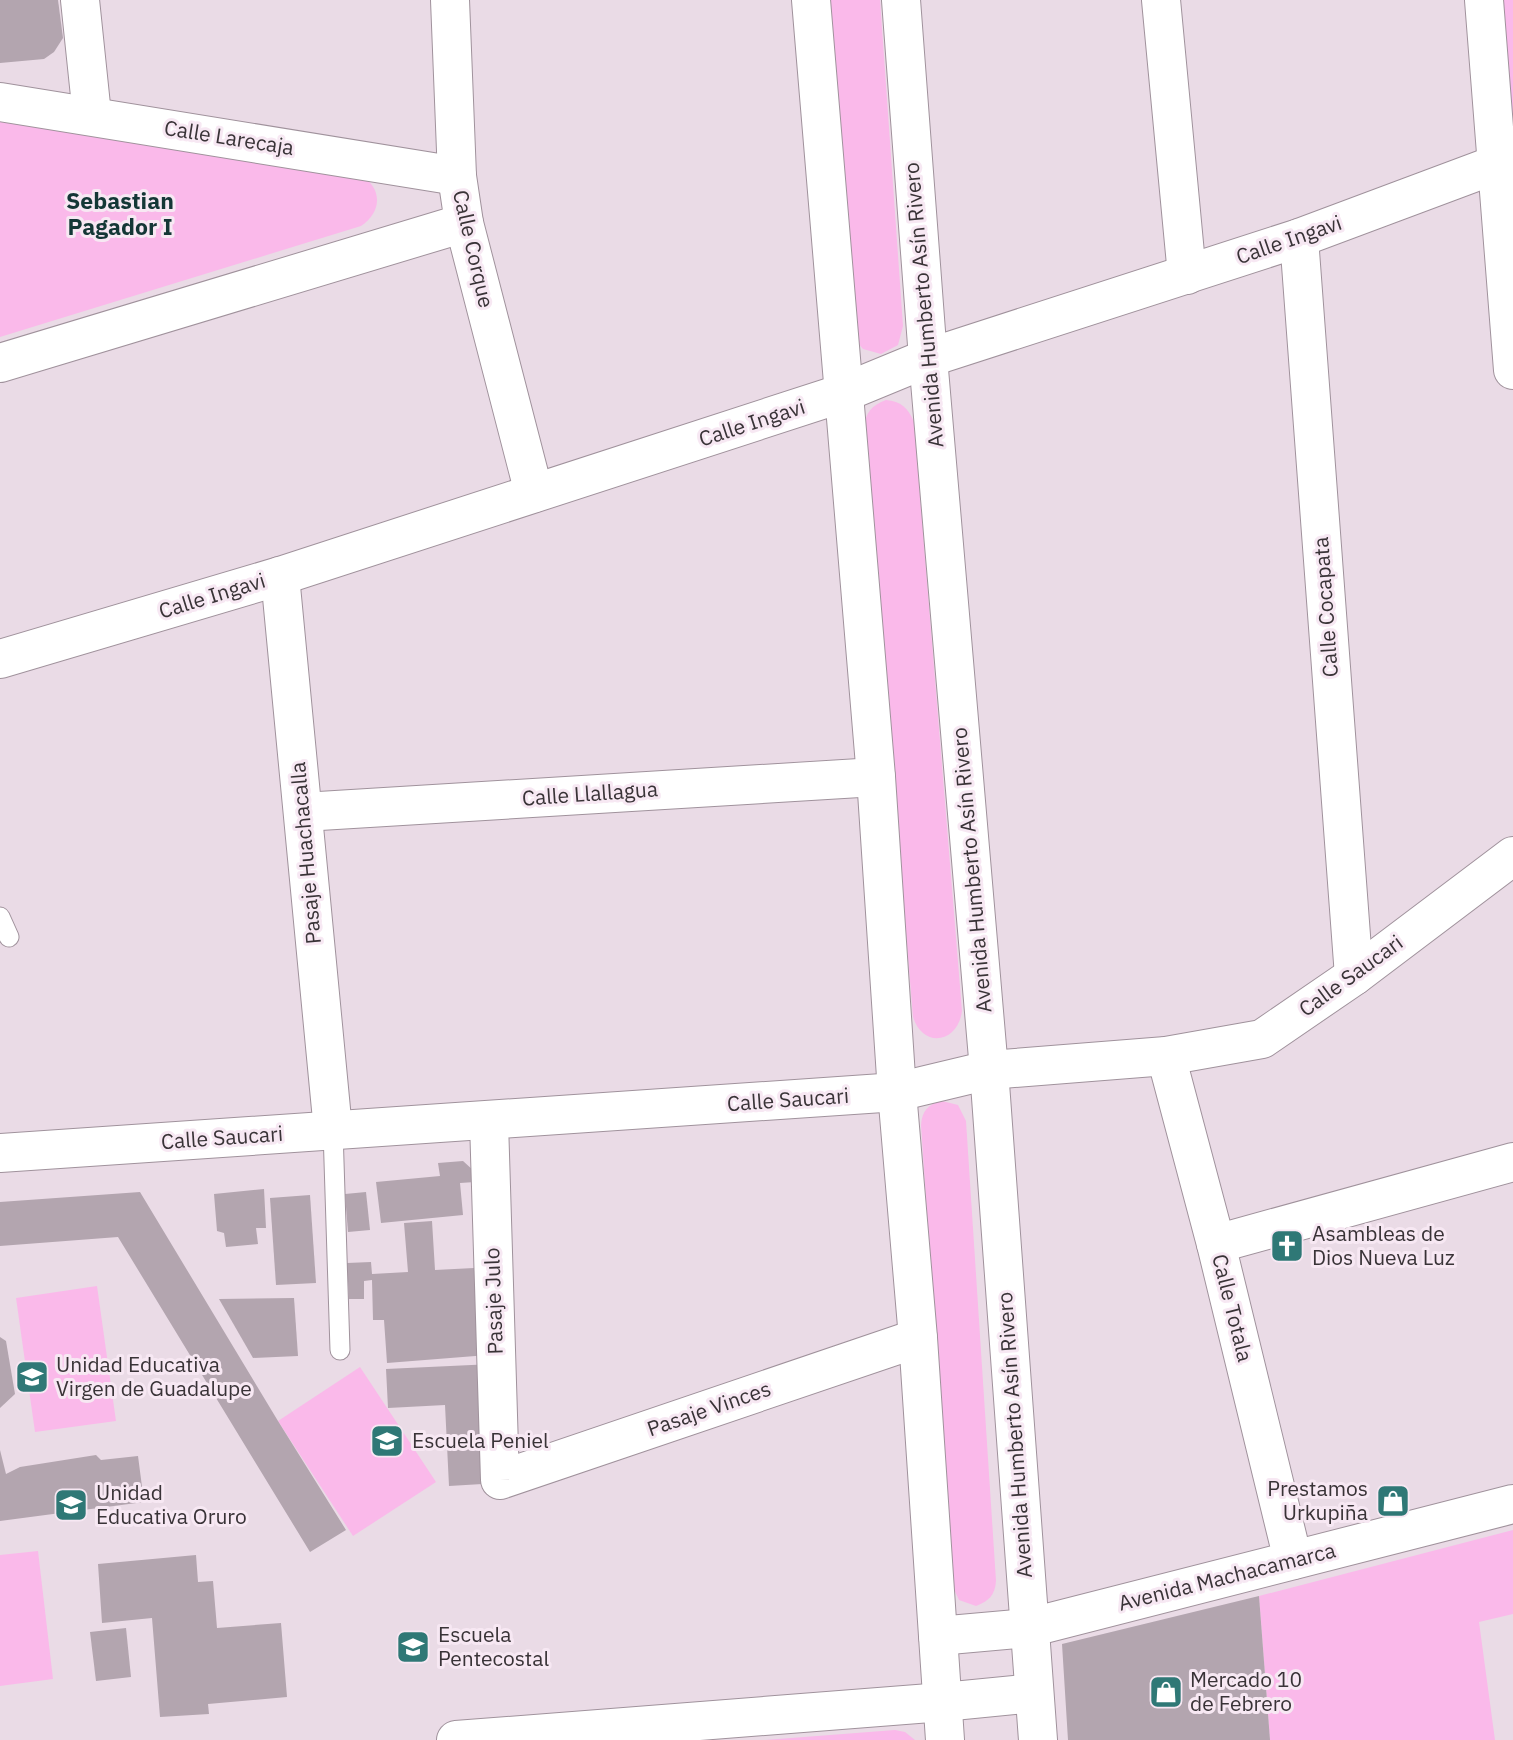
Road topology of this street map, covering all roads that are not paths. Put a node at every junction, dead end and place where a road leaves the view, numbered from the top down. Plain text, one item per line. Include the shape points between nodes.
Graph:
1 (80, 0) edge
2 (450, 0) edge
3 (811, 0) edge
4 (901, 0) edge
5 (1161, 0) edge
6 (1484, 0) edge
7 (0, 102) edge
8 (92, 116) junction
9 (1497, 164) junction
10 (457, 176) junction
11 (464, 223) junction
12 (1299, 238) junction
13 (1187, 275) junction
14 (928, 358) junction
15 (0, 363) edge
16 (1513, 370) edge
17 (843, 393) junction
18 (534, 493) junction
19 (279, 576) junction
20 (0, 659) edge
21 (877, 777) junction
22 (303, 812) junction
23 (1513, 856) edge
24 (0, 917) edge
25 (9, 937) dead end
26 (1354, 976) junction
27 (1166, 1056) junction
28 (989, 1070) junction
29 (897, 1092) junction
30 (489, 1122) junction
31 (332, 1130) junction
32 (0, 1153) edge
33 (1513, 1162) edge
34 (1216, 1244) junction
35 (918, 1338) junction
36 (340, 1350) dead end
37 (500, 1480) joint
38 (1513, 1504) edge
39 (1293, 1560) junction
40 (1028, 1628) junction
41 (938, 1636) junction
42 (1034, 1693) junction
43 (943, 1702) junction
44 (456, 1740) edge
45 (946, 1740) edge
46 (1038, 1740) edge

1 - 8 street
2 - 10 street, Calle Corque
3 - 17 street
4 - 14 street, Avenida Humberto Asín Rivero
5 - 13 street
6 - 9 street
7 - 8 street, Calle Larecaja
8 - 10 street, Calle Larecaja
9 - 12 street, Calle Ingavi
9 - 16 street
10 - 11 street, Calle Corque
11 - 15 street
11 - 18 street, Calle Corque
12 - 13 street, Calle Ingavi
12 - 26 street, Calle Cocapata
13 - 14 street, Calle Ingavi
14 - 17 street, Calle Ingavi
14 - 28 street, Avenida Humberto Asín Rivero
17 - 18 street, Calle Ingavi
17 - 21 street
18 - 19 street, Calle Ingavi
19 - 20 street, Calle Ingavi
19 - 22 street, Pasaje Huachacalla
21 - 22 street, Calle Llallagua
21 - 29 street
22 - 31 street, Pasaje Huachacalla
23 - 26 street, Calle Saucari
24 - 25 lane
26 - 27 street, Calle Saucari via 1262,1039
27 - 28 street, Calle Saucari
27 - 34 street, Calle Totala
28 - 29 street, Calle Saucari
28 - 40 street, Avenida Humberto Asín Rivero
29 - 30 street, Calle Saucari
29 - 35 street
30 - 31 street, Calle Saucari
30 - 37 street, Pasaje Julo
31 - 32 street, Calle Saucari
31 - 36 lane
33 - 34 street
34 - 39 street, Calle Totala
35 - 37 street, Pasaje Vinces
35 - 41 street
38 - 39 street, Avenida Machacamarca
39 - 40 street, Avenida Machacamarca
40 - 41 street, Avenida Machacamarca
40 - 42 street, Avenida Humberto Asín Rivero
41 - 43 street
42 - 43 street
42 - 46 street, Avenida Humberto Asín Rivero
43 - 44 street
43 - 45 street

